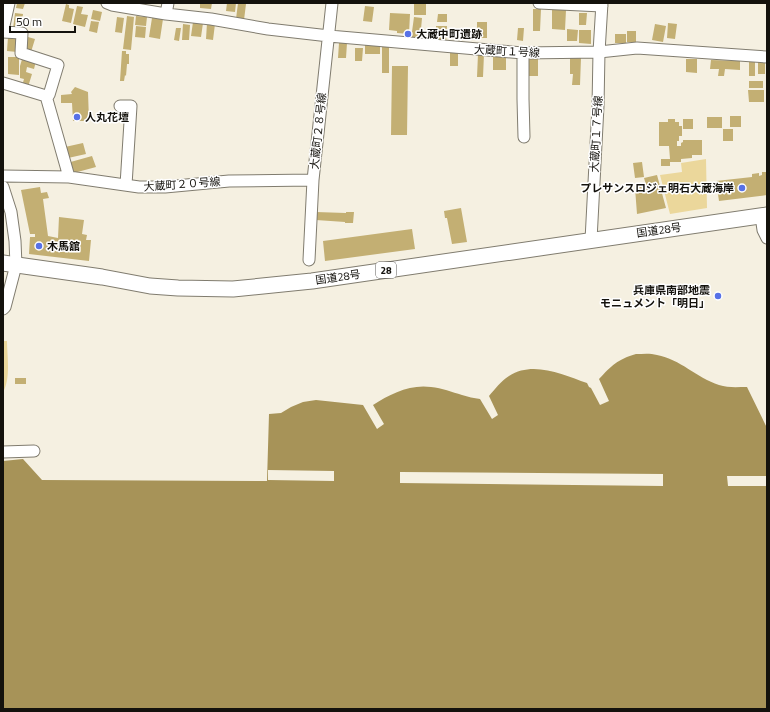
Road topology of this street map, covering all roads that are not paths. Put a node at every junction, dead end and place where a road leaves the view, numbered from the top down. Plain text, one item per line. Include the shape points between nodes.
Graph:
1 (106, 3) edge
2 (332, 3) edge
3 (539, 3) edge
4 (7, 4) edge
5 (602, 5) edge
6 (167, 8) edge
7 (3, 31) edge
8 (329, 36) junction
9 (599, 52) junction
10 (523, 53) junction
11 (767, 57) edge
12 (3, 83) edge
13 (46, 96) junction
14 (120, 106) dead end
15 (524, 137) dead end
16 (3, 176) edge
17 (69, 177) junction
18 (313, 180) junction
19 (126, 186) junction
20 (3, 187) edge
21 (764, 215) edge
22 (767, 238) edge
23 (591, 240) junction
24 (309, 260) dead end
25 (10, 264) edge
26 (3, 309) edge
27 (34, 451) dead end
28 (3, 452) edge

1 - 6 street, 大蔵町１号線
2 - 8 street, 大蔵町２８号線
3 - 5 street
4 - 7 street
5 - 9 street, 大蔵町１７号線
6 - 8 street, 大蔵町１号線 via 268,29
7 - 13 street via 22,33 21,53 58,65 49,95
8 - 10 street, 大蔵町１号線
8 - 18 street, 大蔵町２８号線
9 - 10 street, 大蔵町１号線
9 - 11 street, 大蔵町１号線 via 637,48
9 - 23 street, 大蔵町１７号線
10 - 15 street
12 - 13 street
13 - 17 street
14 - 19 street via 130,106
16 - 17 street, 大蔵町２０号線
17 - 19 street, 大蔵町２０号線
18 - 19 street, 大蔵町２０号線 via 229,181 165,187
18 - 24 street, 大蔵町２８号線
20 - 25 street via 11,212 15,241
21 - 22 street via 763,230
21 - 23 highway, 国道28号 / 28
23 - 25 highway, 国道28号 / 28 via 312,281 233,289 150,286
25 - 26 street
27 - 28 street

